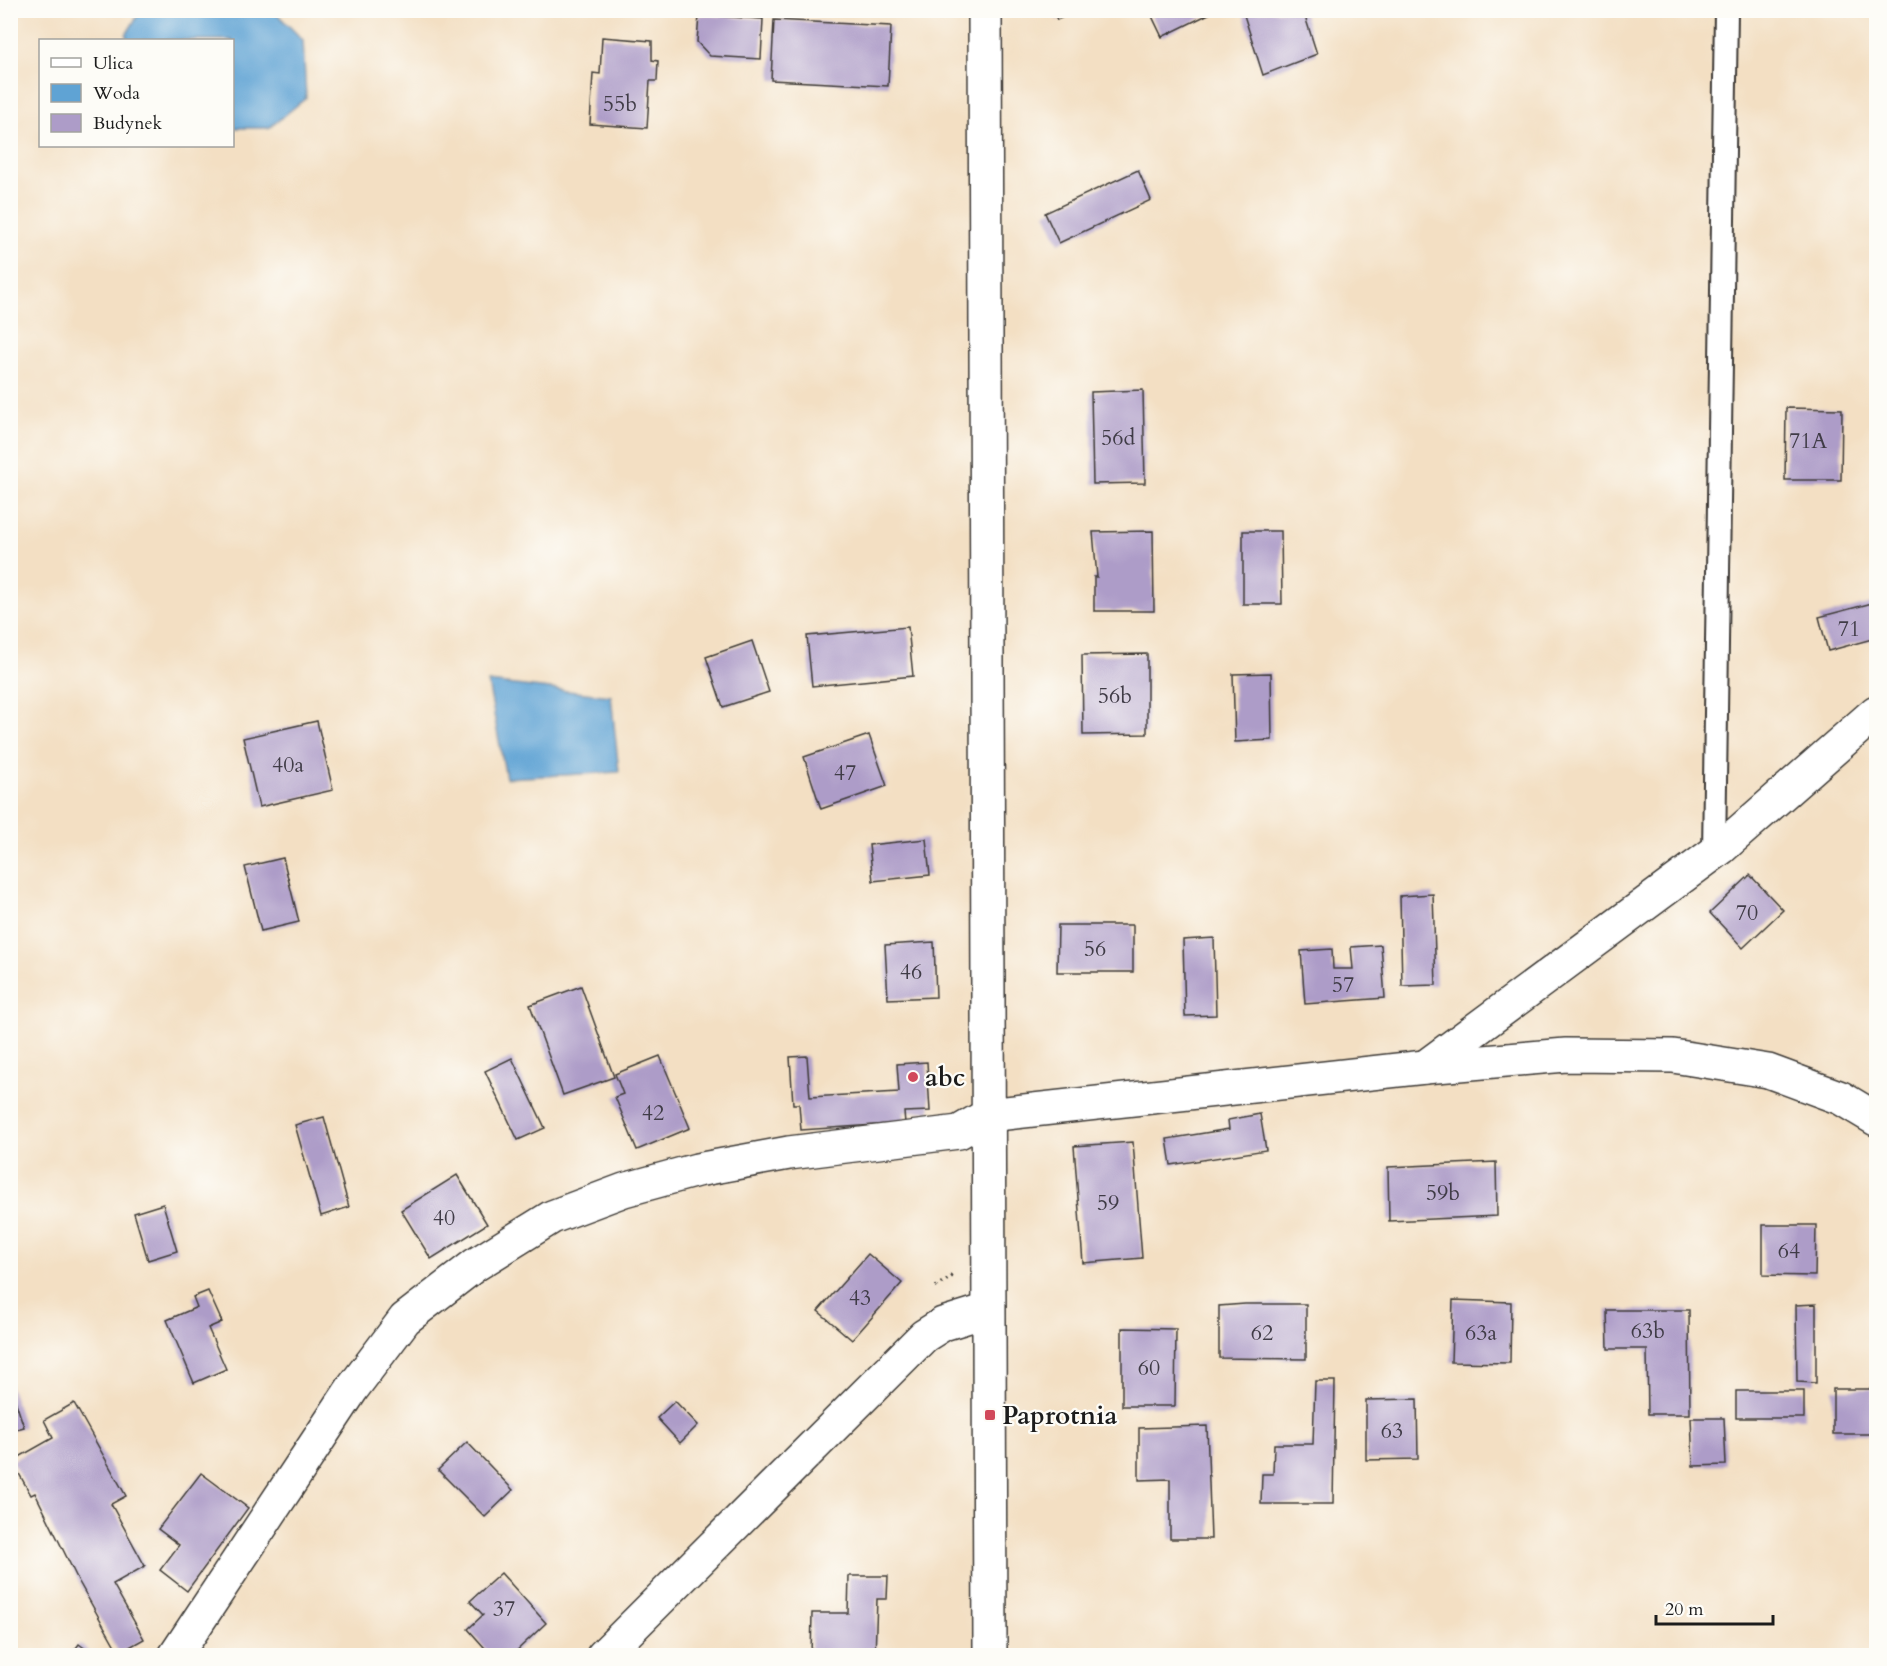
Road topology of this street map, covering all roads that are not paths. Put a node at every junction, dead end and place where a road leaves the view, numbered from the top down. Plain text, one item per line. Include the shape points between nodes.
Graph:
1 (985, 10) edge
2 (1726, 10) edge
3 (1876, 712) edge
4 (1714, 853) junction
5 (1425, 1067) junction
6 (988, 1115) junction
7 (1876, 1119) edge
8 (988, 1310) junction
9 (175, 1656) edge
10 (603, 1656) edge
11 (990, 1656) edge

1 - 6 street
2 - 4 lane
3 - 4 street
4 - 5 street
5 - 6 street
5 - 7 street via 1566,1055 1672,1056 1768,1071 1841,1098
6 - 8 street
6 - 9 street via 959,1132 789,1153 697,1170 624,1190 552,1217 475,1265 405,1318 352,1389
8 - 10 street via 943,1324 924,1336
8 - 11 street

